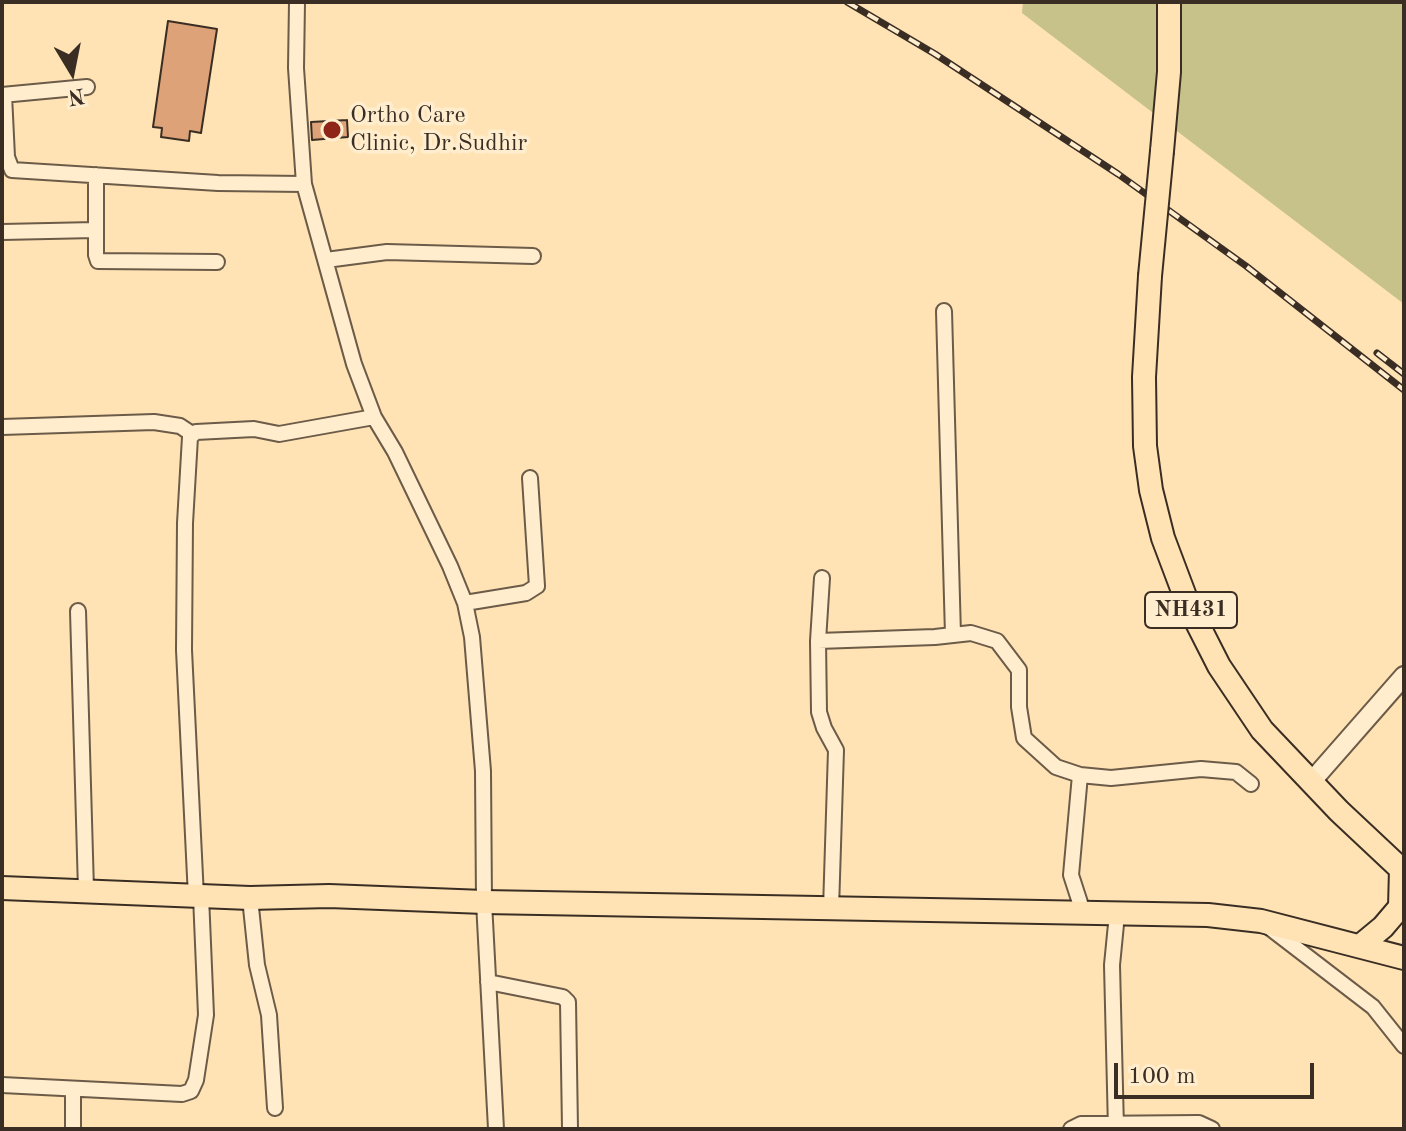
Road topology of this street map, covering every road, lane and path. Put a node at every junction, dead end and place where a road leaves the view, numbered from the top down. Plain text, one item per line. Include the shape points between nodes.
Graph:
1 (1169, 2) edge
2 (297, 4) edge
3 (87, 87) dead end
4 (3, 95) edge
5 (96, 175) junction
6 (304, 184) junction
7 (95, 230) junction
8 (2, 232) edge
9 (533, 256) dead end
10 (326, 260) junction
11 (217, 262) dead end
12 (944, 311) dead end
13 (374, 417) junction
14 (2, 427) edge
15 (192, 434) junction
16 (530, 478) dead end
17 (822, 578) dead end
18 (465, 603) junction
19 (78, 611) dead end
20 (953, 635) junction
21 (818, 641) junction
22 (1404, 676) edge
23 (1080, 775) junction
24 (1311, 782) junction
25 (1251, 784) dead end
26 (1402, 871) edge
27 (2, 888) edge
28 (86, 890) junction
29 (198, 896) junction
30 (250, 898) junction
31 (484, 902) junction
32 (831, 909) junction
33 (1083, 912) junction
34 (1117, 914) junction
35 (1261, 921) junction
36 (1360, 946) junction
37 (1404, 958) edge
38 (488, 982) junction
39 (1404, 1046) edge
40 (2, 1085) edge
41 (73, 1090) junction
42 (275, 1108) dead end
43 (1116, 1127) edge
44 (73, 1129) edge
45 (496, 1129) edge
46 (570, 1129) edge
47 (1071, 1129) edge
48 (1212, 1129) edge

1 - 24 main road, NH431, bridge via 1169,72 1144,377 1151,490 1189,607 1219,666 1262,730
2 - 6 street
3 - 4 street
4 - 5 street via 12,170
5 - 6 street
5 - 7 street
6 - 10 street
7 - 8 street
7 - 11 street via 101,262
9 - 10 street via 387,252
10 - 13 street
12 - 20 street
13 - 15 street via 286,434 254,429
13 - 18 street
14 - 15 street via 154,422 180,426
15 - 29 street via 184,650
16 - 18 street via 537,586 526,593
17 - 21 street
18 - 31 street via 483,771
19 - 28 street
20 - 21 street
20 - 23 street via 971,633 1005,649 1019,670 1024,738 1056,767
21 - 32 street via 819,712 836,750
22 - 24 street
23 - 25 street via 1111,778 1201,769 1236,772
23 - 33 street via 1071,875
24 - 26 main road, NH431
26 - 36 main road, NH431 via 1400,907
27 - 28 main road
28 - 29 main road
29 - 30 main road
29 - 41 street via 206,1015 191,1091
30 - 31 main road
30 - 42 street via 269,1015
31 - 32 main road
31 - 38 street
32 - 33 main road
33 - 34 main road
34 - 35 main road
34 - 43 street via 1112,965
35 - 36 main road
35 - 39 street via 1373,1007
36 - 37 main road
38 - 45 street
38 - 46 street via 568,1002
40 - 41 street
41 - 44 street
43 - 47 street via 1081,1124
43 - 48 street via 1199,1123

